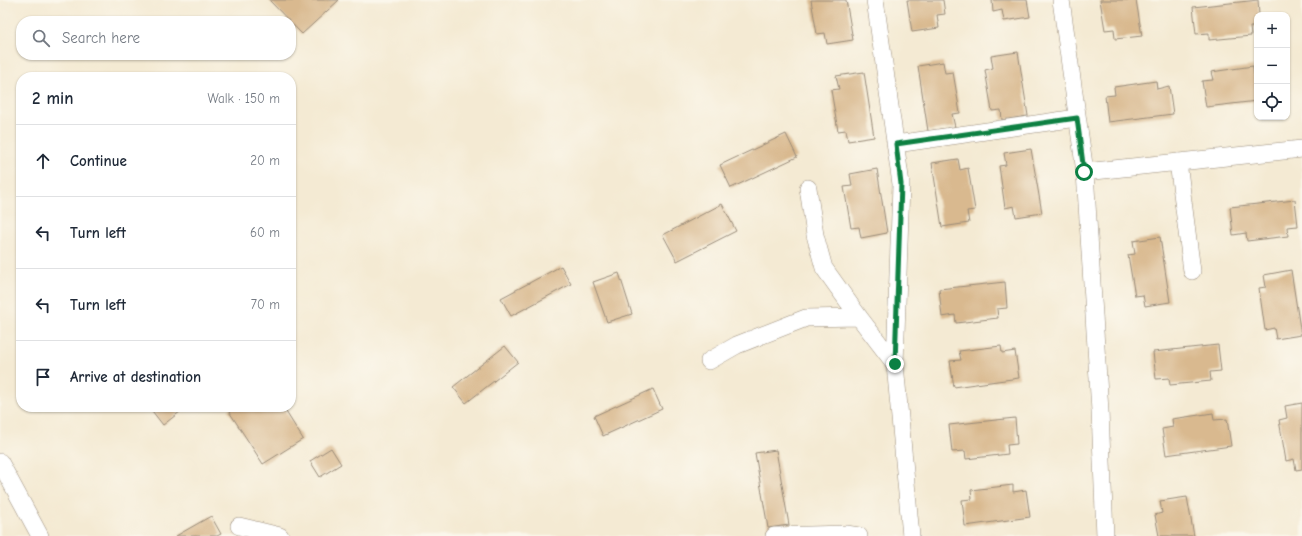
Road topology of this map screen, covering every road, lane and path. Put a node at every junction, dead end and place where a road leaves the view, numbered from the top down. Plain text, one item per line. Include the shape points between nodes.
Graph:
1 (875, 0) edge
2 (1061, 0) edge
3 (1077, 118) junction
4 (896, 144) junction
5 (1302, 149) edge
6 (1178, 162) junction
7 (1084, 172) junction
8 (808, 188) dead end
9 (1192, 271) dead end
10 (859, 317) junction
11 (709, 360) dead end
12 (895, 364) junction
13 (0, 462) edge
14 (238, 526) dead end
15 (40, 536) edge
16 (280, 536) edge
17 (774, 536) edge
18 (859, 536) edge
19 (911, 536) edge
20 (1105, 536) edge

1 - 4 street
2 - 3 street
3 - 4 street
3 - 7 street
4 - 12 street via 901,184
5 - 6 street
6 - 7 street
6 - 9 street
7 - 20 street via 1100,411
8 - 10 street via 815,235 824,268
10 - 11 street via 806,318 737,345
10 - 12 street
12 - 19 street
13 - 15 street
14 - 16 street
17 - 18 street

